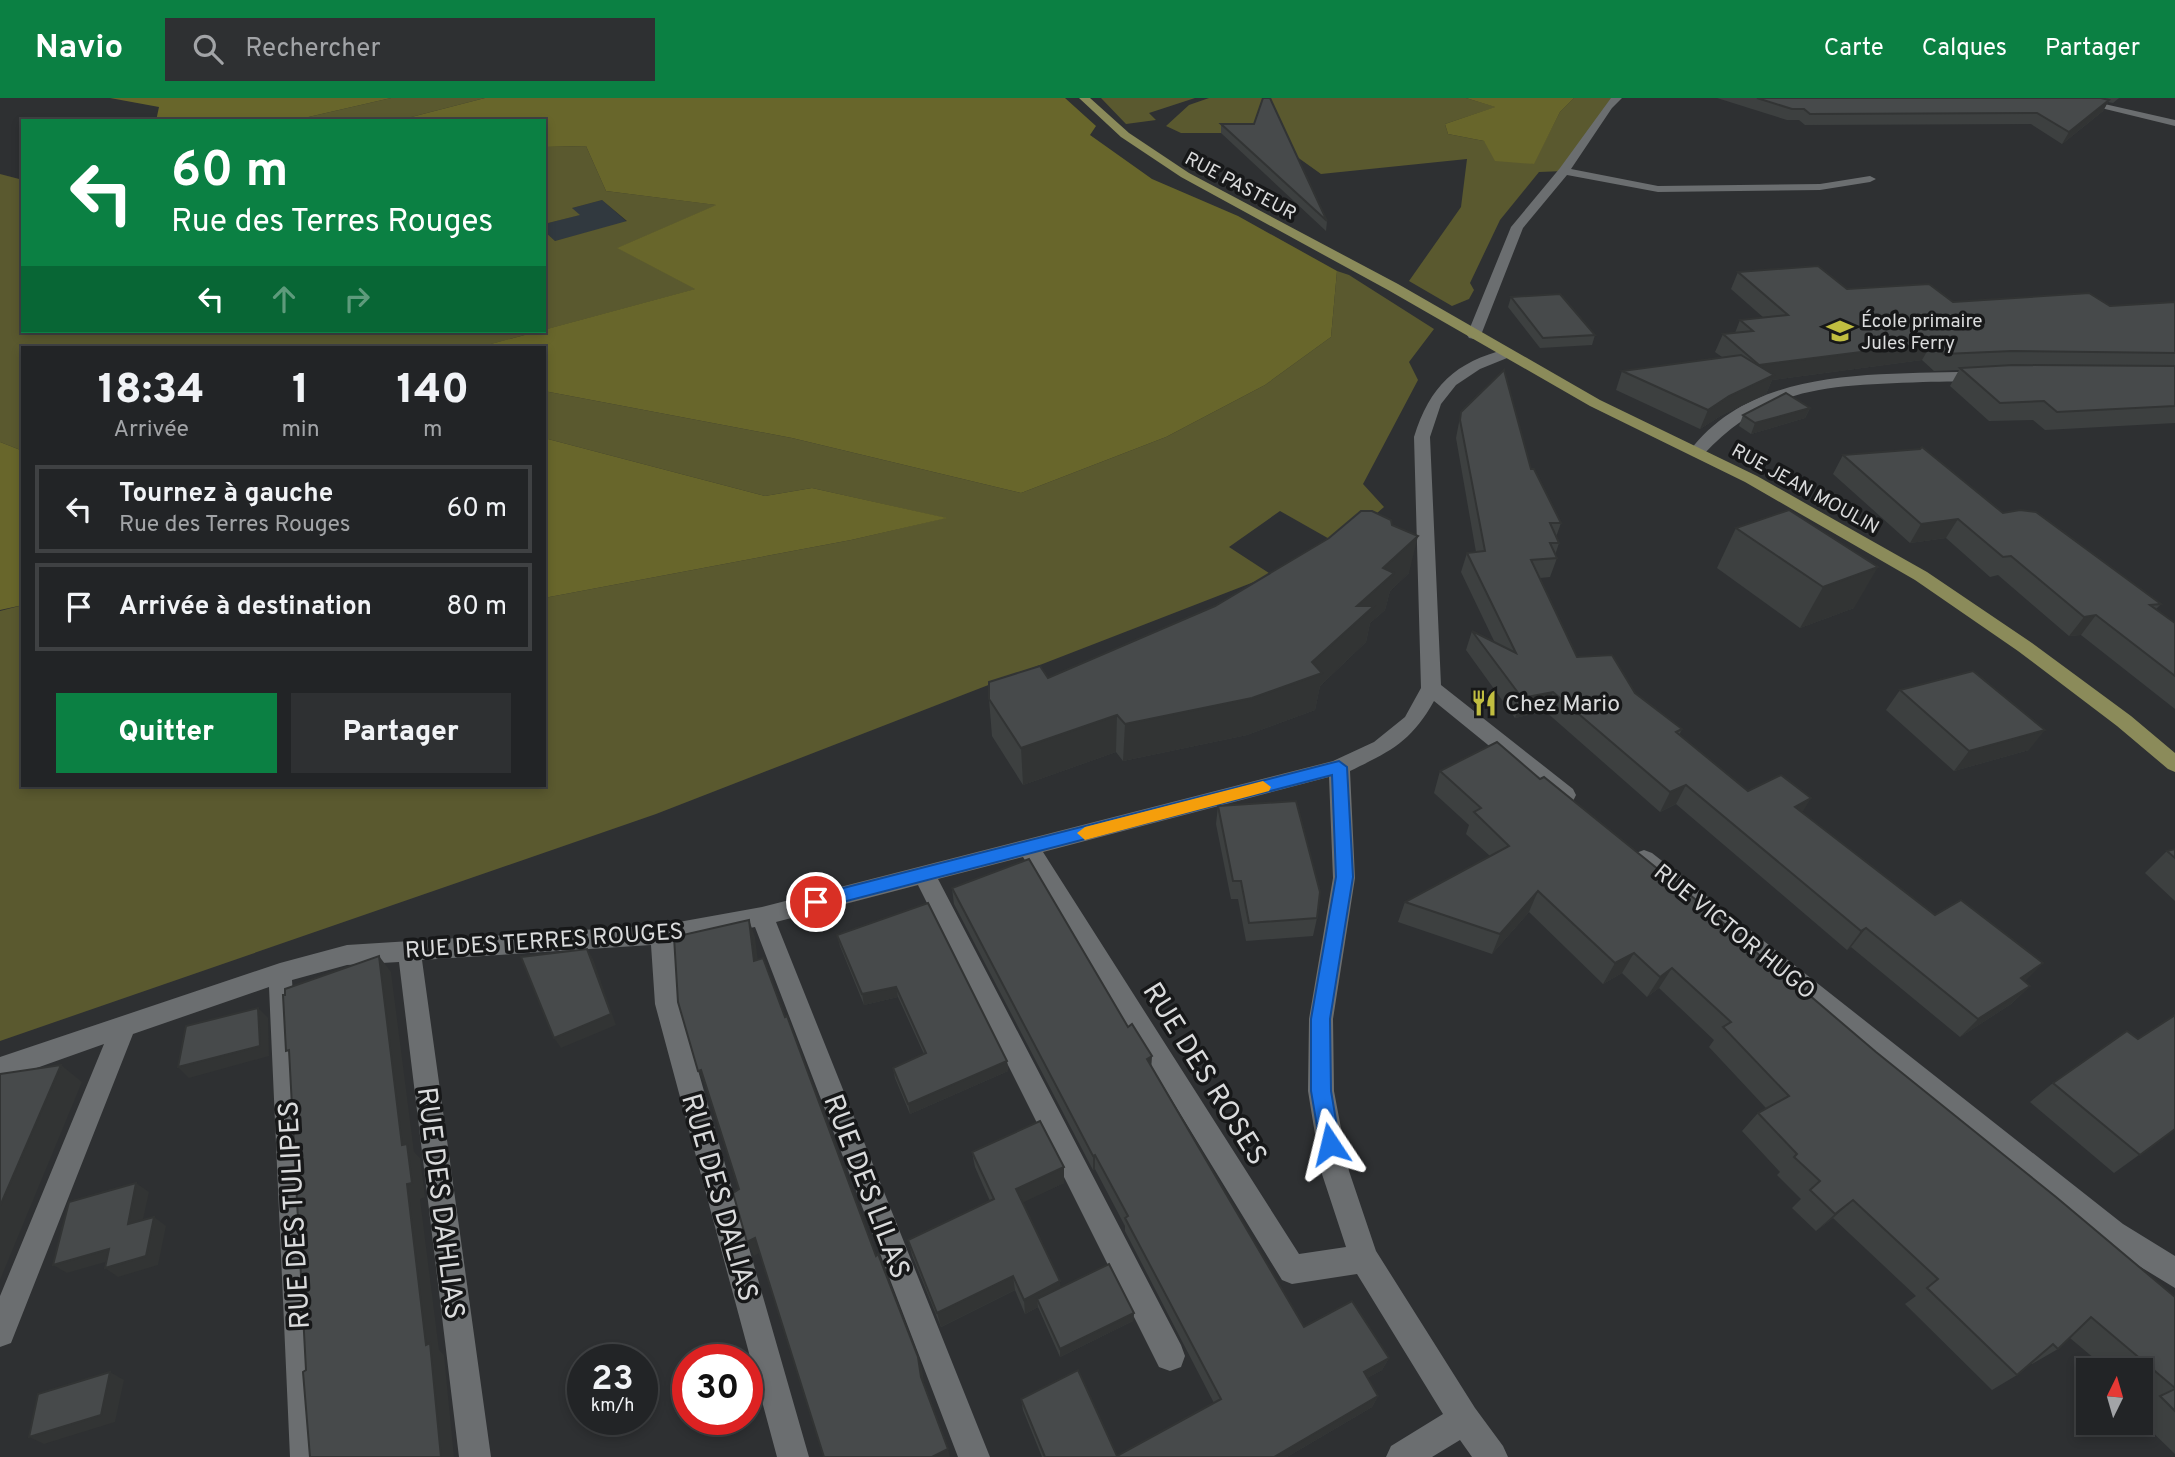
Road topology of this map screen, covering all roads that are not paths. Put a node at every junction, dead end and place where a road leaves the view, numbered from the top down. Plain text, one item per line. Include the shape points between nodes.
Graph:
1 (1084, 98) edge
2 (1617, 98) edge
3 (2066, 98) edge
4 (2175, 122) edge
5 (1563, 172) junction
6 (1870, 179) dead end
7 (1393, 287) joint
8 (1474, 335) junction
9 (1507, 353) junction
10 (2000, 375) edge
11 (1697, 452) junction
12 (1432, 688) junction
13 (2175, 764) edge
14 (1339, 767) junction
15 (1583, 809) edge
16 (1626, 844) edge
17 (1029, 848) junction
18 (924, 875) junction
19 (762, 916) junction
20 (662, 934) junction
21 (409, 950) junction
22 (280, 973) junction
23 (124, 1026) junction
24 (0, 1069) edge
25 (1364, 1259) junction
26 (2175, 1273) edge
27 (0, 1332) edge
28 (1170, 1356) dead end
29 (1464, 1419) junction
30 (306, 1457) edge
31 (475, 1457) edge
32 (793, 1457) edge
33 (974, 1457) edge
34 (1402, 1457) edge
35 (1493, 1457) edge

1 - 7 main road, RUE PASTEUR via 1125,135 1181,173
2 - 5 street
3 - 4 street
5 - 6 street via 1658,189 1820,187
5 - 8 street via 1517,227
7 - 8 main road, RUE JEAN MOULIN
8 - 9 main road, RUE JEAN MOULIN
9 - 11 main road, RUE JEAN MOULIN via 1595,403
9 - 12 street via 1460,372 1439,393 1422,437
10 - 11 street via 1859,382 1764,400 1718,428
11 - 13 main road, RUE JEAN MOULIN via 1921,576 2036,655
12 - 14 street, RUE DES TERRES ROUGES via 1412,722 1381,747
12 - 15 street
14 - 17 street, RUE DES TERRES ROUGES
14 - 25 street via 1344,877 1321,1019 1321,1091 1335,1171
16 - 26 street, RUE VICTOR HUGO via 2113,1234
17 - 18 street, RUE DES TERRES ROUGES
17 - 25 street, RUE DES ROSES via 1292,1270
18 - 19 street, RUE DES TERRES ROUGES
18 - 28 street
19 - 20 street, RUE DES TERRES ROUGES
19 - 33 street, RUE DES LILAS
20 - 21 street, RUE DES TERRES ROUGES
20 - 32 street, RUE DES DALIAS via 667,1004
21 - 22 street, RUE DES TERRES ROUGES via 347,955
21 - 31 street, RUE DES DAHLIAS
22 - 23 street, RUE DES TERRES ROUGES
22 - 30 street, RUE DES TULIPES
23 - 24 street, RUE DES TERRES ROUGES
23 - 27 street
25 - 29 street
29 - 34 street
29 - 35 street

